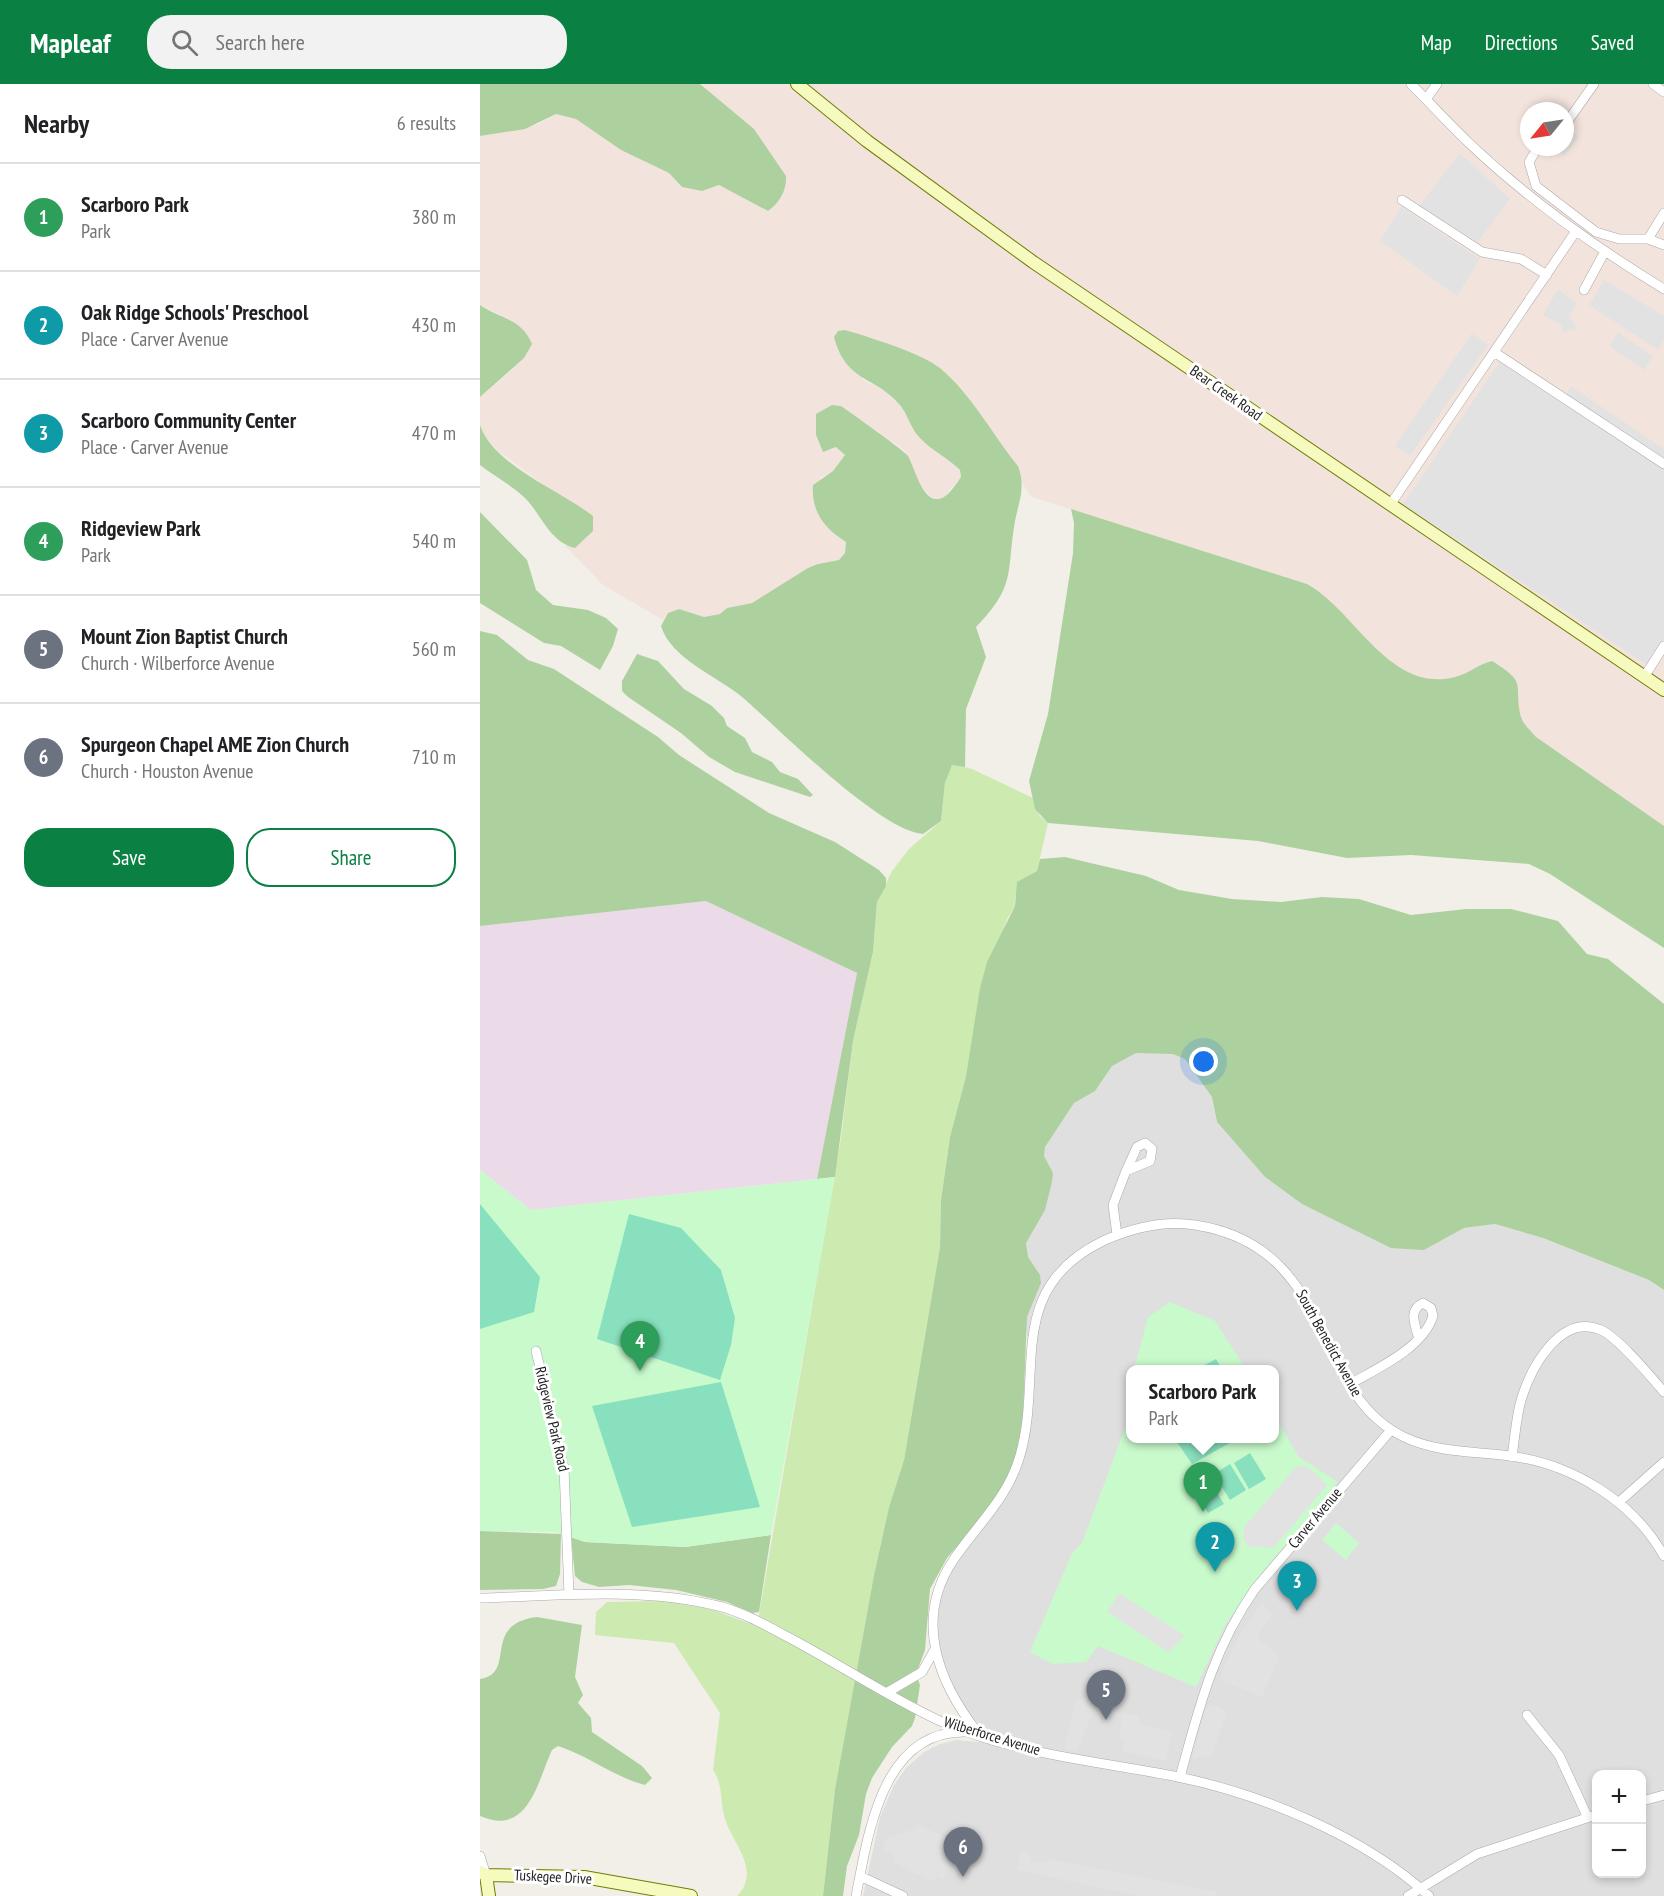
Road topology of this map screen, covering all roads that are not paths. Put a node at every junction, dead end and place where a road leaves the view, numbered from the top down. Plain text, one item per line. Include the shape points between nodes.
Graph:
1 (797, 84) edge
2 (1411, 84) edge
3 (1437, 84) edge
4 (1594, 84) edge
5 (1653, 84) edge
6 (1664, 92) edge
7 (1426, 99) junction
8 (1574, 112) edge
9 (1533, 156) edge
10 (1402, 200) dead end
11 (1664, 213) edge
12 (1576, 231) junction
13 (1648, 239) junction
14 (1664, 245) edge
15 (1604, 253) junction
16 (1547, 275) junction
17 (1664, 289) edge
18 (1584, 290) dead end
19 (1494, 352) junction
20 (1664, 464) edge
21 (1390, 505) junction
22 (1664, 646) edge
23 (1644, 677) junction
24 (1664, 690) edge
25 (1126, 1171) dead end
26 (1117, 1235) junction
27 (1418, 1336) dead end
28 (536, 1351) dead end
29 (1350, 1384) junction
30 (1664, 1392) edge
31 (1391, 1430) junction
32 (1512, 1456) junction
33 (1664, 1462) edge
34 (1618, 1503) junction
35 (1664, 1556) edge
36 (569, 1595) junction
37 (480, 1598) edge
38 (935, 1649) junction
39 (888, 1692) junction
40 (1527, 1715) dead end
41 (978, 1734) junction
42 (1180, 1777) junction
43 (1664, 1795) edge
44 (1646, 1800) edge
45 (1592, 1816) edge
46 (480, 1856) edge
47 (482, 1875) edge
48 (860, 1876) junction
49 (1419, 1887) junction
50 (489, 1896) edge
51 (691, 1896) edge
52 (856, 1896) edge
53 (903, 1896) edge
54 (1408, 1896) edge
55 (1429, 1896) edge

1 - 21 street, Bear Creek Road via 867,141 1033,262
2 - 7 street
3 - 7 street
4 - 8 street
5 - 6 street
7 - 12 street via 1501,172
9 - 13 street via 1529,162 1536,186 1596,231 1619,239
10 - 16 street via 1482,252 1521,259
11 - 13 street
12 - 15 street
12 - 16 street
13 - 14 street
15 - 17 street
15 - 18 street
16 - 19 street
19 - 20 street
19 - 21 street
21 - 23 street, Bear Creek Road
22 - 23 street
23 - 24 street, Bear Creek Road
25 - 26 street via 1113,1205
26 - 29 street, South Benedict Avenue via 1145,1226 1196,1225 1229,1234 1259,1249 1302,1292
26 - 38 street, South Benedict Avenue via 1090,1248 1068,1265 1043,1298 1032,1338 1020,1455 1006,1491 953,1560 943,1580 934,1612
27 - 29 street via 1399,1356
28 - 36 street, Ridgeview Park Road via 564,1468
29 - 31 street, South Benedict Avenue via 1369,1410
30 - 32 street via 1608,1334 1583,1327 1569,1331 1547,1349 1530,1376 1521,1399
31 - 32 street, South Benedict Avenue via 1449,1452
31 - 42 street, Carver Avenue via 1238,1613 1215,1657
32 - 34 street, South Benedict Avenue via 1563,1470 1589,1482
33 - 34 street
34 - 35 street, South Benedict Avenue via 1642,1526
36 - 37 street, Wilberforce Avenue
36 - 39 street, Wilberforce Avenue via 671,1596 716,1605 759,1622
38 - 39 street via 922,1672
38 - 41 street, South Benedict Avenue via 946,1686
39 - 41 street, Wilberforce Avenue via 941,1721
40 - 45 street via 1559,1755
41 - 42 street, Wilberforce Avenue via 1068,1758
41 - 48 street via 941,1734 919,1746 896,1768 874,1813
42 - 49 street, Wilberforce Avenue via 1241,1794 1306,1819 1349,1841
43 - 44 street
45 - 49 street via 1477,1854
46 - 47 street
47 - 50 street
47 - 51 street, Tuskegee Drive via 584,1877
48 - 52 street
48 - 53 street
49 - 54 street
49 - 55 street, Wilberforce Avenue

